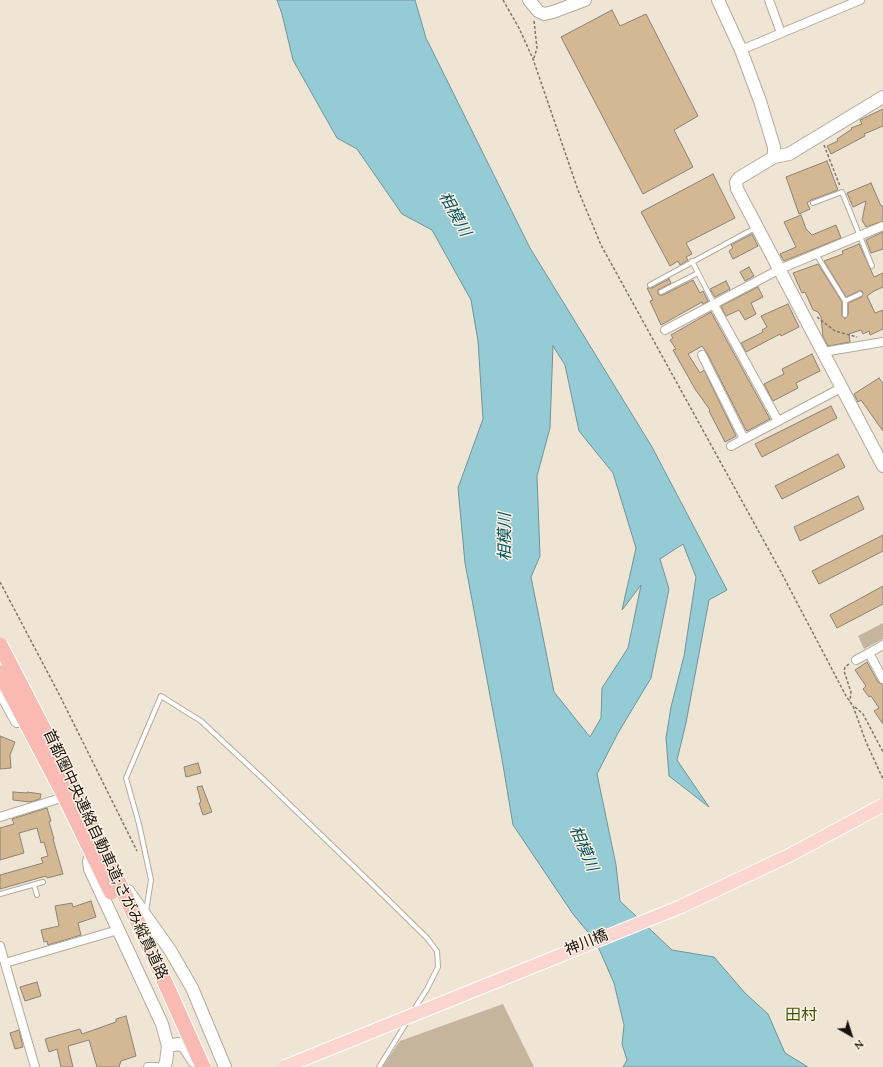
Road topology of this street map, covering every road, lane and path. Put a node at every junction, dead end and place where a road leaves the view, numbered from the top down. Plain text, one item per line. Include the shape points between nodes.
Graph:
1 (503, 0) edge
2 (586, 0) edge
3 (718, 0) edge
4 (769, 0) edge
5 (860, 0) edge
6 (530, 2) edge
7 (781, 33) junction
8 (741, 50) junction
9 (533, 59) junction
10 (883, 98) edge
11 (821, 135) junction
12 (774, 157) junction
13 (842, 192) junction
14 (814, 203) dead end
15 (883, 226) edge
16 (757, 227) junction
17 (860, 236) junction
18 (816, 254) junction
19 (692, 261) junction
20 (872, 266) dead end
21 (780, 269) junction
22 (698, 273) junction
23 (650, 285) dead end
24 (661, 292) dead end
25 (860, 294) dead end
26 (845, 300) junction
27 (714, 304) junction
28 (845, 315) dead end
29 (816, 316) dead end
30 (665, 330) dead end
31 (858, 337) dead end
32 (883, 342) edge
33 (823, 352) junction
34 (702, 355) dead end
35 (841, 388) junction
36 (778, 421) junction
37 (744, 439) junction
38 (731, 446) dead end
39 (883, 466) edge
40 (0, 582) edge
41 (0, 645) edge
42 (883, 645) edge
43 (869, 652) junction
44 (856, 660) joint
45 (0, 673) edge
46 (883, 679) edge
47 (0, 690) edge
48 (850, 701) junction
49 (854, 706) junction
50 (883, 752) edge
51 (883, 779) edge
52 (61, 798) junction
53 (883, 805) edge
54 (0, 817) edge
55 (138, 852) dead end
56 (92, 854) junction
57 (43, 882) dead end
58 (34, 885) junction
59 (0, 894) edge
60 (37, 895) dead end
61 (145, 914) junction
62 (118, 930) junction
63 (0, 946) edge
64 (5, 963) junction
65 (168, 1046) junction
66 (35, 1067) edge
67 (148, 1067) edge
68 (156, 1067) edge
69 (164, 1067) edge
70 (192, 1067) edge
71 (197, 1067) edge
72 (203, 1067) edge
73 (226, 1067) edge
74 (284, 1067) edge
75 (379, 1067) edge

1 - 9 path
2 - 6 street via 544,14
3 - 8 street
4 - 7 street
5 - 7 street
6 - 9 path via 537,48
7 - 8 street
8 - 12 street via 760,101 774,147
9 - 48 path via 578,190 601,245
10 - 11 street
11 - 12 street via 789,154
11 - 13 path
12 - 16 street via 736,182 737,189
13 - 14 lane
13 - 17 lane
15 - 17 street
16 - 19 lane
16 - 21 street
17 - 18 street
17 - 20 lane
18 - 21 street
18 - 26 lane
19 - 22 lane
19 - 23 lane
21 - 27 street
21 - 33 street
22 - 24 lane
22 - 27 lane
25 - 26 lane
26 - 28 lane
27 - 30 street
27 - 36 street
29 - 31 path via 835,331
32 - 33 street
33 - 35 street
34 - 37 street
35 - 36 street
35 - 39 street
36 - 37 street
37 - 38 street
40 - 55 path via 60,694
41 - 72 highway, 首都圏中央連絡自動車道;さがみ縦貫道路, bridge via 73,786
42 - 43 street
43 - 44 street
43 - 46 street
44 - 48 path via 844,669 851,692
45 - 70 highway, 首都圏中央連絡自動車道;さがみ縦貫道路, bridge via 66,798 131,932
47 - 52 street
48 - 49 path
49 - 50 path via 863,714
49 - 51 path via 866,742
52 - 54 street
52 - 56 street via 83,846
53 - 74 main road, 神川橋, bridge via 809,846 694,900
56 - 61 street via 124,886
56 - 62 street via 89,861 90,869
57 - 58 lane
58 - 59 lane
58 - 60 lane
61 - 73 street via 192,988
61 - 75 lane via 151,880 126,778 161,696 201,721 374,886 437,951 438,967
62 - 64 street
62 - 65 street via 162,1024
63 - 64 street
64 - 66 street
65 - 69 street
65 - 71 street via 179,1044 185,1047
67 - 68 street

